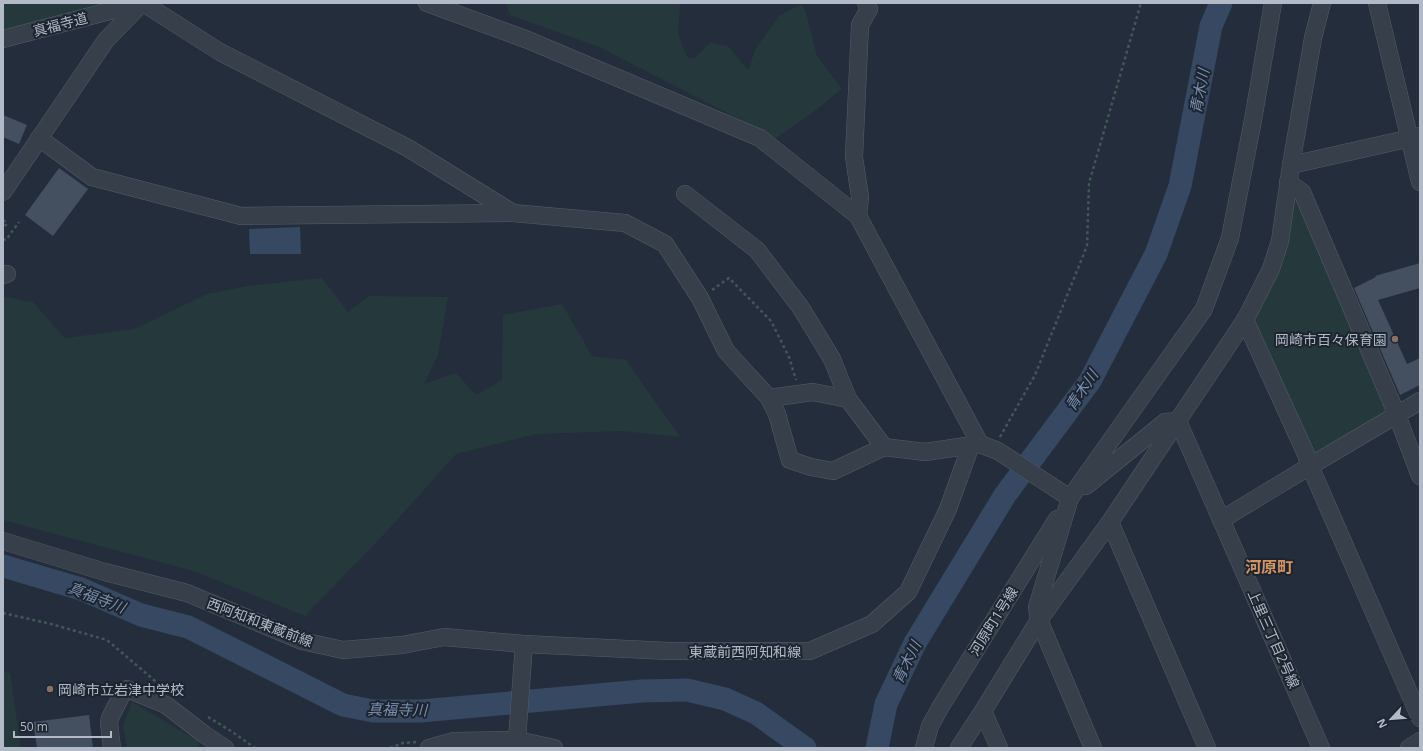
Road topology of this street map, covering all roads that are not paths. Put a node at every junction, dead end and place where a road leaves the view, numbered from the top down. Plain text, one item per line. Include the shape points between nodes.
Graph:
1 (142, 3) edge
2 (427, 3) edge
3 (866, 3) edge
4 (1273, 3) edge
5 (1322, 3) edge
6 (1377, 3) edge
7 (3, 39) edge
8 (39, 138) junction
9 (1415, 138) edge
10 (1290, 165) junction
11 (1288, 182) junction
12 (1420, 182) edge
13 (3, 192) edge
14 (685, 194) dead end
15 (513, 213) junction
16 (858, 216) junction
17 (1245, 320) junction
18 (769, 398) junction
19 (848, 399) junction
20 (1420, 401) edge
21 (1397, 414) junction
22 (1178, 421) junction
23 (884, 447) junction
24 (986, 447) junction
25 (1310, 466) junction
26 (1420, 476) edge
27 (1070, 498) junction
28 (1222, 520) junction
29 (1110, 522) junction
30 (3, 540) edge
31 (1039, 620) junction
32 (524, 644) junction
33 (983, 711) junction
34 (1420, 718) edge
35 (516, 740) junction
36 (1420, 741) edge
37 (206, 742) edge
38 (112, 748) edge
39 (225, 748) edge
40 (429, 748) edge
41 (554, 748) edge
42 (924, 748) edge
43 (959, 748) edge
44 (999, 748) edge
45 (1094, 748) edge
46 (1207, 748) edge
47 (1321, 748) edge
48 (1409, 748) edge

1 - 7 street, 真福寺道
1 - 8 street via 106,40
1 - 15 street via 220,52 408,148
2 - 16 street via 528,40 760,138
3 - 16 street via 869,9 860,25 854,157 860,197
4 - 27 street via 1230,238 1204,309
5 - 10 street via 1313,38
6 - 9 street
8 - 13 street
8 - 15 street via 92,177 241,216
9 - 10 street
9 - 12 street
10 - 11 street
11 - 17 street via 1280,241 1271,269
11 - 21 street via 1302,192
14 - 19 street via 757,250 801,308 832,360
15 - 18 street via 625,224 665,244 700,298 726,351
16 - 24 street
17 - 22 street
17 - 25 street
18 - 19 street via 813,392
18 - 23 street via 778,414 790,460 811,467 833,470
19 - 23 street
20 - 21 street
21 - 25 street
21 - 26 street
22 - 27 street via 1165,422
22 - 28 street, 上里三丁目2号線
22 - 29 street
23 - 24 street via 925,452
24 - 27 street
24 - 32 street, 東蔵前西阿知和線 via 948,509 908,592 872,624 810,650 669,651
25 - 28 street
25 - 34 street
27 - 31 street via 1037,607
27 - 42 street, 河原町1号線 via 941,706 930,726
28 - 47 street, 上里三丁目2号線
29 - 31 street
29 - 46 street
30 - 32 street, 西阿知和東蔵前線 via 105,572 187,593 302,641 343,650 402,645 444,637
31 - 33 street
31 - 45 street
32 - 35 street
33 - 43 street
33 - 44 street
35 - 40 street via 454,741
35 - 41 street
36 - 48 street
37 - 38 street via 166,705 127,689 110,718
37 - 39 street

